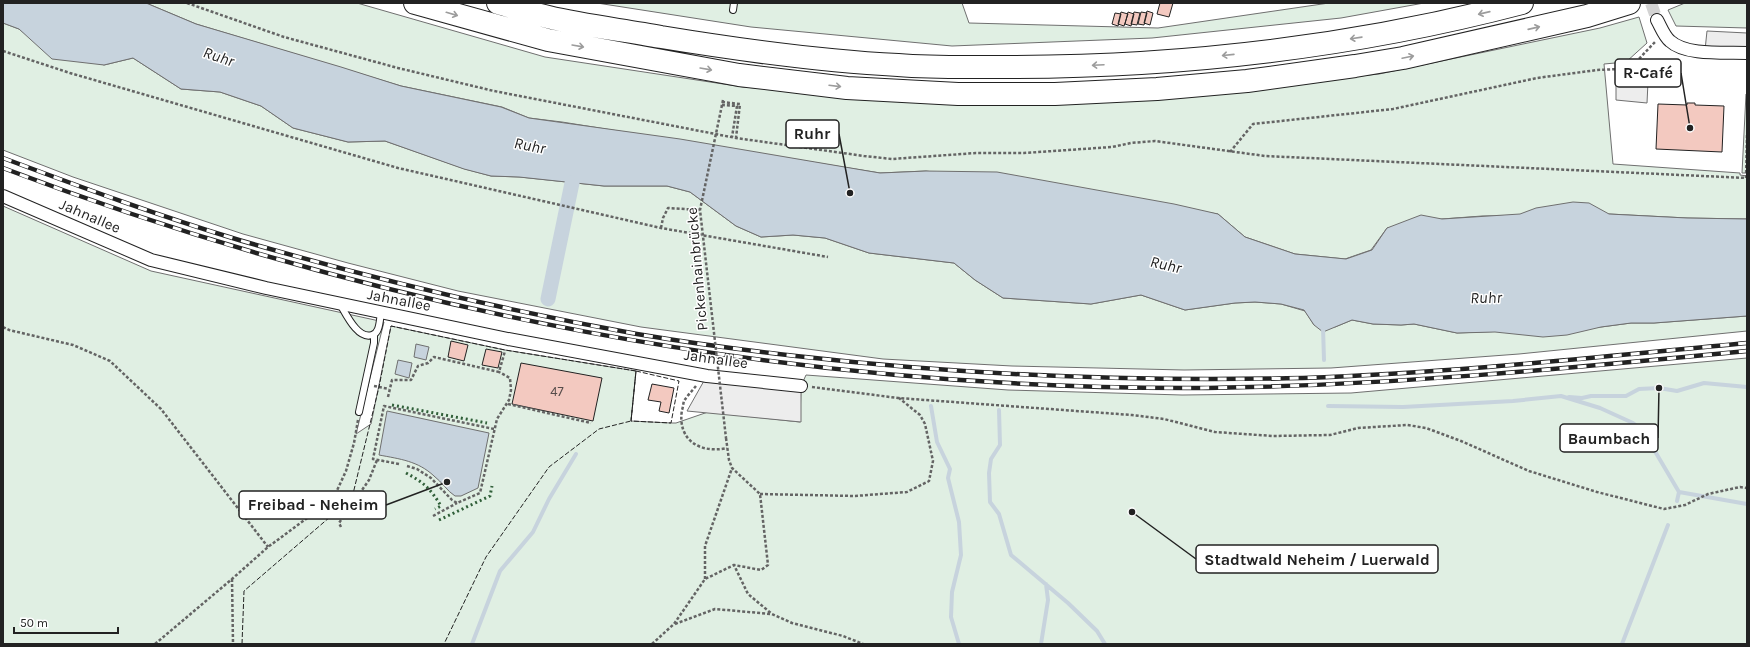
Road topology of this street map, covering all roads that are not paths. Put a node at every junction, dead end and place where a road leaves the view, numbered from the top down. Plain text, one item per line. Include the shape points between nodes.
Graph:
1 (415, 3) edge
2 (498, 3) edge
3 (1522, 3) edge
4 (1629, 3) edge
5 (1657, 20) tunnel mouth
6 (1747, 53) edge
7 (3, 196) edge
8 (340, 304) junction
9 (381, 313) junction
10 (374, 335) junction
11 (801, 386) road end
12 (359, 412) road end

1 -> 4 highway via 548,40 739,75 847,88 958,94 1055,94 1247,81 1410,57 1587,16
3 -> 2 highway via 1384,34 1275,50 1167,62 1060,67 900,66 742,51 550,17
5 - 6 street via 1669,40 1682,49
7 - 8 street, Jahnallee via 151,260
8 - 9 street, Jahnallee
8 - 10 lane via 352,325 360,333
9 - 10 lane via 378,330
9 - 11 street, Jahnallee via 700,374
10 - 12 lane

